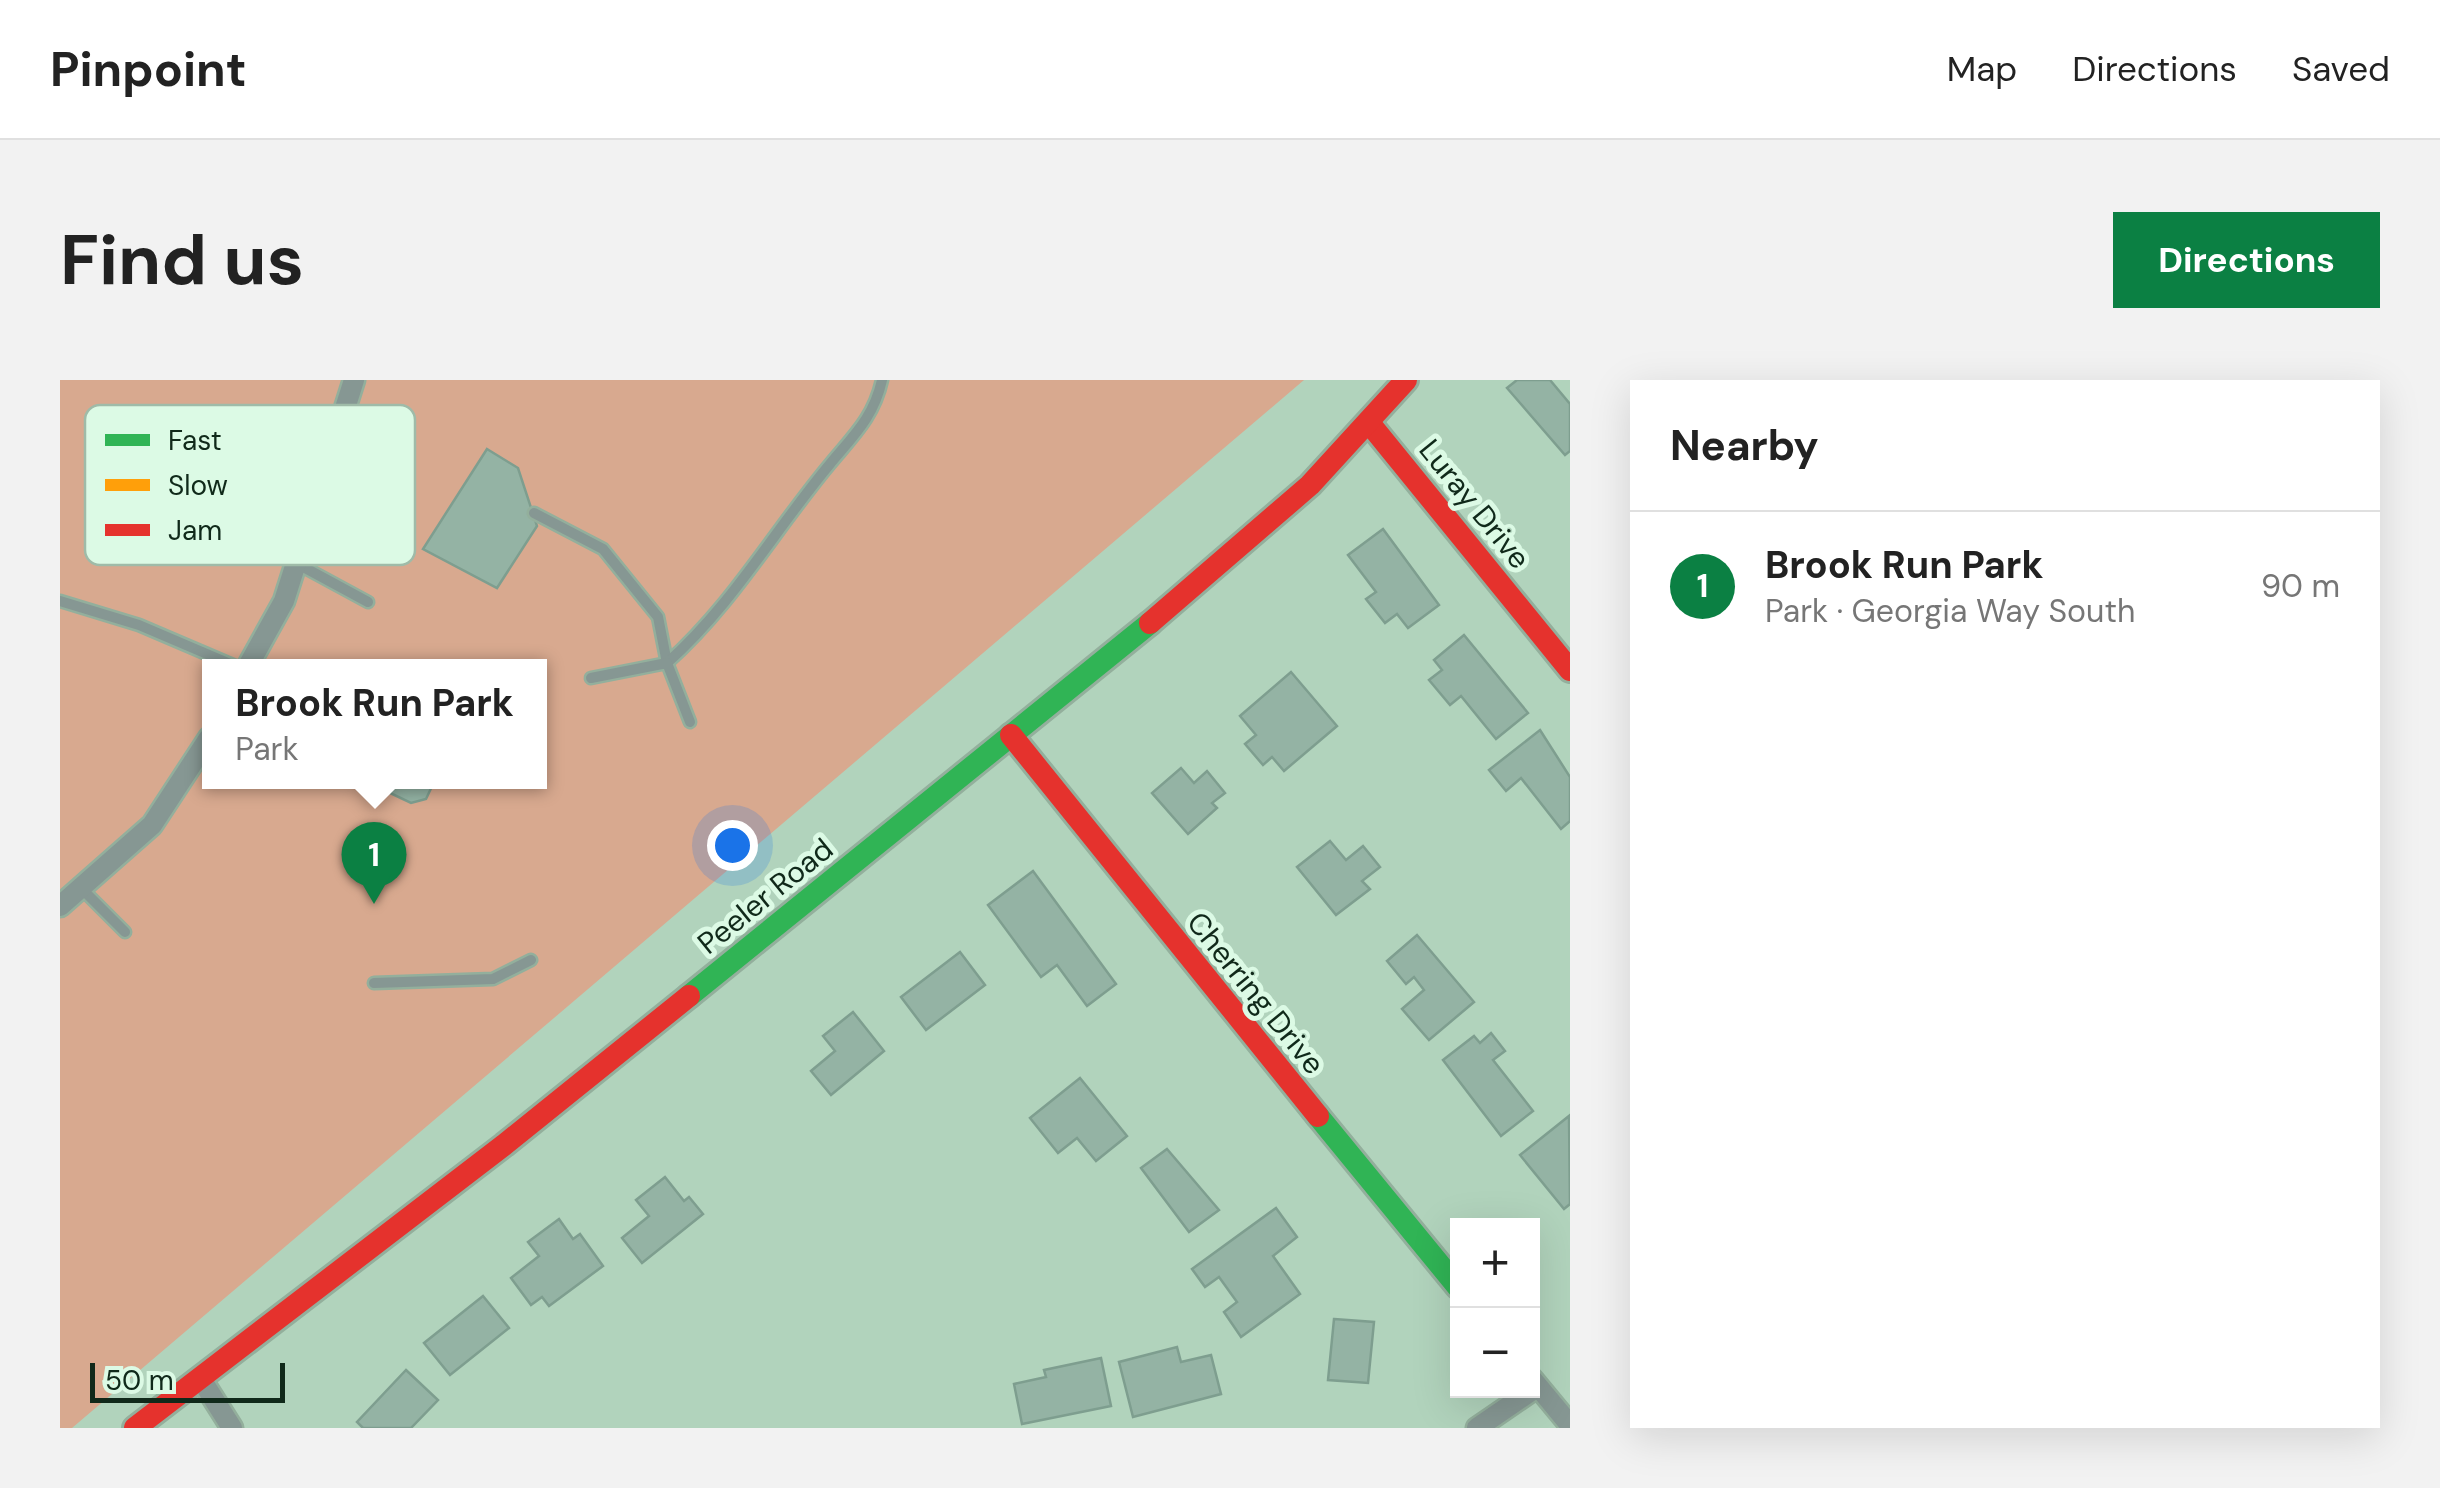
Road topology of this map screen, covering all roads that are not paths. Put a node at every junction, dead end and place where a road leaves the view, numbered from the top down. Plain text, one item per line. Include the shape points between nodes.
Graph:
1 (354, 380) edge
2 (882, 380) edge
3 (1406, 380) edge
4 (346, 405) edge
5 (1370, 424) junction
6 (534, 513) dead end
7 (295, 565) edge
8 (300, 565) edge
9 (60, 602) edge
10 (368, 602) dead end
11 (219, 659) edge
12 (252, 659) edge
13 (667, 663) junction
14 (1570, 670) edge
15 (591, 678) dead end
16 (690, 722) dead end
17 (1011, 735) junction
18 (202, 749) edge
19 (81, 888) junction
20 (60, 906) edge
21 (125, 932) dead end
22 (531, 960) dead end
23 (374, 983) dead end
24 (1450, 1277) edge
25 (201, 1380) junction
26 (1540, 1393) edge
27 (1517, 1398) edge
28 (1570, 1425) edge
29 (135, 1428) edge
30 (232, 1428) edge
31 (1477, 1428) edge

1 - 4 street
2 - 13 lane via 858,434 739,589
3 - 5 street, Peeler Road
5 - 14 street, Luray Drive
5 - 17 street, Peeler Road via 1221,566
6 - 13 lane via 603,550 658,617
7 - 12 street
8 - 10 lane
9 - 11 lane via 139,625
13 - 15 lane
13 - 16 lane
17 - 24 street, Cherring Drive
17 - 25 street, Peeler Road
18 - 19 street via 152,825
19 - 20 street
19 - 21 lane
22 - 23 lane via 493,979
25 - 29 street, Peeler Road
25 - 30 street
26 - 28 street
27 - 31 street

